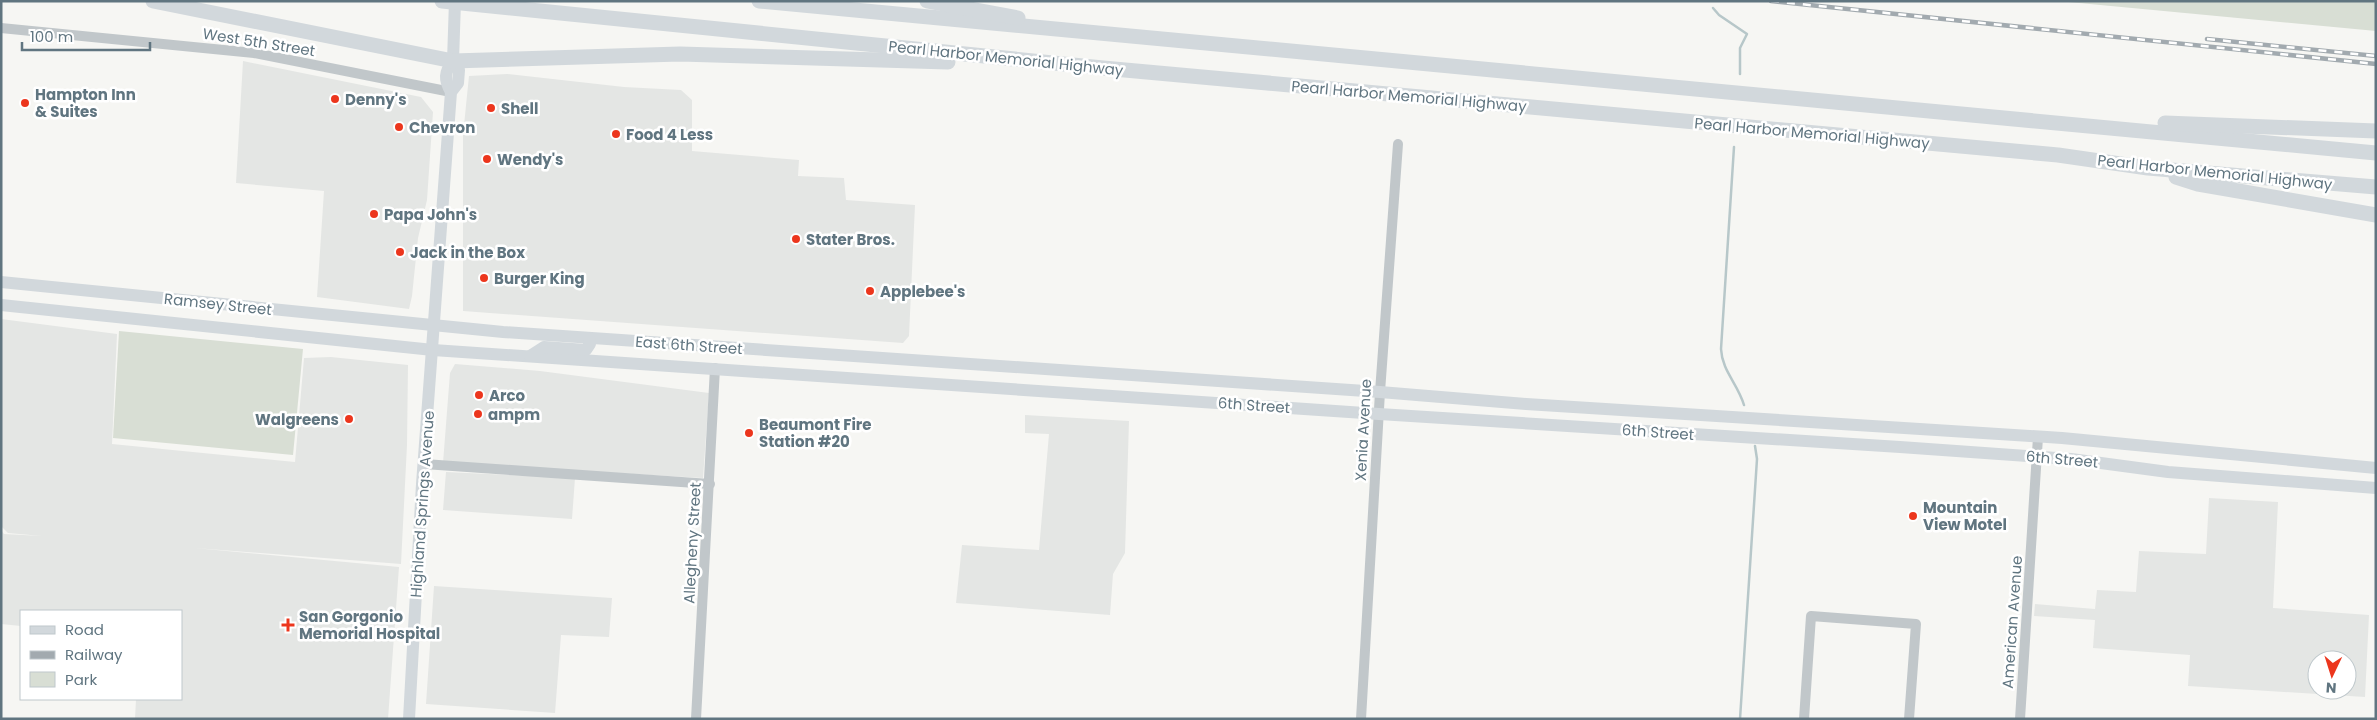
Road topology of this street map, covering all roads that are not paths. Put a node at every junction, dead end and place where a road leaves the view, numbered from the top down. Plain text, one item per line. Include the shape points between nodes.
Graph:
1 (153, 1) edge
2 (442, 1) edge
3 (455, 1) edge
4 (759, 1) edge
5 (927, 1) edge
6 (1, 28) edge
7 (1100, 34) junction
8 (453, 61) junction
9 (1103, 68) junction
10 (451, 92) junction
11 (2036, 120) junction
12 (2376, 132) edge
13 (1398, 144) dead end
14 (2376, 153) edge
15 (2148, 168) junction
16 (2376, 187) edge
17 (2376, 215) edge
18 (1, 282) edge
19 (1, 305) edge
20 (434, 326) junction
21 (589, 338) junction
22 (433, 350) junction
23 (530, 356) junction
24 (943, 362) joint
25 (715, 368) junction
26 (940, 383) joint
27 (1380, 392) junction
28 (1379, 414) junction
29 (1826, 423) junction
30 (2038, 437) junction
31 (1824, 442) junction
32 (2037, 457) junction
33 (424, 464) junction
34 (2376, 468) edge
35 (710, 484) junction
36 (2376, 488) edge
37 (408, 719) edge
38 (696, 719) edge
39 (1361, 719) edge
40 (1804, 719) edge
41 (1909, 719) edge
42 (2020, 719) edge

1 - 8 highway
2 - 9 highway, Pearl Harbor Memorial Highway
3 - 8 main road
4 - 7 highway
5 - 7 highway
6 - 10 street, West 5th Street via 254,54
7 - 11 highway
8 - 9 highway via 617,54 734,54
8 - 10 main road via 446,69 445,83
9 - 15 highway, Pearl Harbor Memorial Highway via 2048,154
10 - 20 main road, Highland Springs Avenue
11 - 12 highway
11 - 14 highway
13 - 27 street, Xenia Avenue
15 - 16 highway, Pearl Harbor Memorial Highway
15 - 17 highway via 2198,184
18 - 20 main road, Ramsey Street
19 - 22 main road, Ramsey Street
20 - 21 main road, East 6th Street
20 - 22 main road, Highland Springs Avenue
21 - 23 main road via 586,350 544,347
21 - 24 main road, East 6th Street
22 - 23 main road, East 6th Street
22 - 33 main road, Highland Springs Avenue
23 - 25 main road, East 6th Street
24 - 27 main road, 6th Street
25 - 26 main road, East 6th Street
25 - 35 street, Allegheny Street
26 - 28 main road, 6th Street
27 - 28 street, Xenia Avenue
27 - 29 main road, 6th Street
28 - 31 main road, 6th Street
28 - 39 street, Xenia Avenue
29 - 30 main road, 6th Street
29 - 31 main road
30 - 32 street, American Avenue
30 - 34 main road, 6th Street
31 - 32 main road, 6th Street
32 - 36 main road, 6th Street via 2168,472
32 - 42 street, American Avenue
33 - 35 street
33 - 37 main road, Highland Springs Avenue
35 - 38 street, Allegheny Street
40 - 41 street via 1811,616 1916,624

